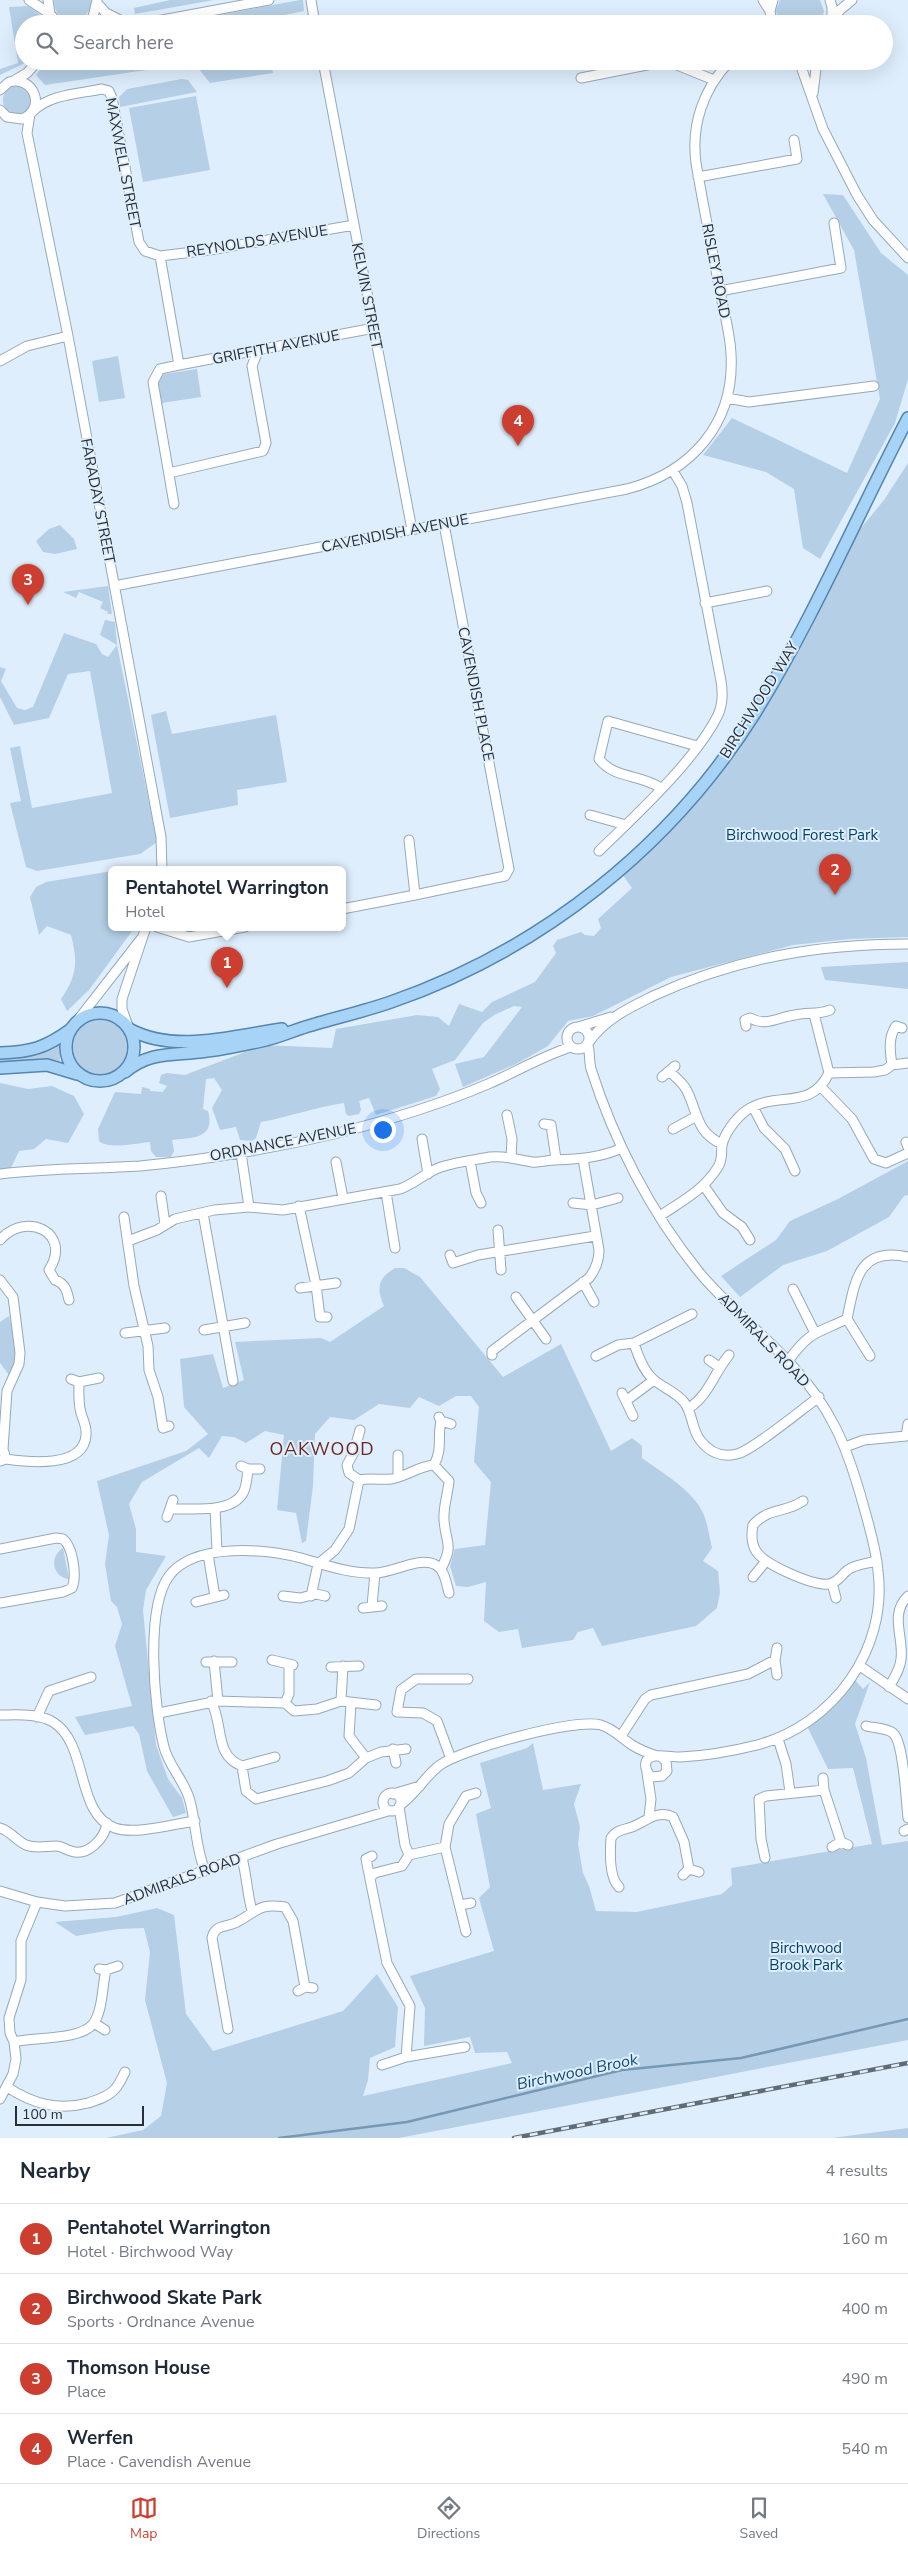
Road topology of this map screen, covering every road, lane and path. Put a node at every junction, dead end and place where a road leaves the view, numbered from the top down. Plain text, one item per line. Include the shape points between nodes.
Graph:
1 (29, 0) edge
2 (48, 0) edge
3 (269, 0) edge
4 (311, 0) edge
5 (763, 0) edge
6 (773, 0) edge
7 (830, 0) edge
8 (852, 0) edge
9 (97, 1) edge
10 (47, 15) edge
11 (52, 15) edge
12 (94, 15) edge
13 (110, 15) edge
14 (189, 15) edge
15 (314, 15) edge
16 (769, 15) edge
17 (771, 15) edge
18 (833, 15) edge
19 (837, 15) edge
20 (28, 70) edge
21 (35, 70) edge
22 (325, 70) edge
23 (621, 70) edge
24 (689, 70) edge
25 (722, 70) edge
26 (802, 70) edge
27 (816, 70) edge
28 (581, 78) dead end
29 (14, 80) junction
30 (714, 80) junction
31 (0, 90) edge
32 (33, 90) junction
33 (813, 97) junction
34 (53, 98) junction
35 (0, 110) edge
36 (31, 113) junction
37 (13, 119) junction
38 (27, 133) junction
39 (794, 140) dead end
40 (698, 177) junction
41 (834, 223) dead end
42 (354, 226) junction
43 (890, 239) junction
44 (908, 250) edge
45 (160, 256) junction
46 (908, 258) edge
47 (720, 291) junction
48 (374, 328) junction
49 (68, 336) junction
50 (258, 352) junction
51 (0, 361) edge
52 (178, 366) junction
53 (874, 386) dead end
54 (727, 398) junction
55 (908, 418) edge
56 (908, 431) edge
57 (885, 462) junction
58 (673, 471) junction
59 (169, 473) junction
60 (174, 504) dead end
61 (444, 524) junction
62 (412, 530) junction
63 (114, 586) junction
64 (767, 591) dead end
65 (705, 603) junction
66 (697, 746) junction
67 (662, 788) junction
68 (590, 815) dead end
69 (626, 825) junction
70 (409, 840) dead end
71 (599, 852) dead end
72 (162, 866) edge
73 (415, 895) junction
74 (346, 908) edge
75 (144, 931) edge
76 (170, 931) edge
77 (223, 931) edge
78 (141, 939) junction
79 (908, 944) edge
80 (830, 1010) dead end
81 (814, 1014) junction
82 (614, 1017) junction
83 (311, 1025) junction
84 (746, 1026) dead end
85 (73, 1027) junction
86 (129, 1027) junction
87 (577, 1027) junction
88 (902, 1028) dead end
89 (567, 1035) junction
90 (588, 1043) junction
91 (573, 1048) junction
92 (0, 1053) edge
93 (553, 1053) junction
94 (908, 1063) edge
95 (590, 1065) junction
96 (892, 1065) junction
97 (0, 1068) edge
98 (669, 1071) dead end
99 (125, 1072) junction
100 (830, 1073) junction
101 (83, 1077) junction
102 (822, 1088) junction
103 (752, 1108) junction
104 (507, 1115) dead end
105 (695, 1117) junction
106 (544, 1124) dead end
107 (673, 1129) dead end
108 (422, 1139) dead end
109 (722, 1144) junction
110 (622, 1148) junction
111 (241, 1153) junction
112 (908, 1153) edge
113 (511, 1157) junction
114 (556, 1159) junction
115 (583, 1159) junction
116 (336, 1162) dead end
117 (470, 1162) junction
118 (796, 1173) dead end
119 (0, 1174) edge
120 (428, 1174) junction
121 (704, 1186) junction
122 (386, 1192) junction
123 (161, 1196) dead end
124 (343, 1198) junction
125 (618, 1198) dead end
126 (573, 1202) dead end
127 (480, 1203) dead end
128 (592, 1205) junction
129 (299, 1206) junction
130 (250, 1207) junction
131 (203, 1213) junction
132 (660, 1216) junction
133 (124, 1217) dead end
134 (166, 1224) junction
135 (498, 1230) dead end
136 (596, 1236) junction
137 (0, 1240) edge
138 (128, 1240) junction
139 (750, 1240) dead end
140 (394, 1250) dead end
141 (500, 1252) junction
142 (450, 1255) dead end
143 (908, 1257) edge
144 (501, 1270) dead end
145 (0, 1280) edge
146 (583, 1282) junction
147 (336, 1283) dead end
148 (316, 1285) junction
149 (300, 1288) dead end
150 (793, 1289) dead end
151 (516, 1297) dead end
152 (69, 1300) dead end
153 (594, 1302) dead end
154 (692, 1314) dead end
155 (327, 1317) dead end
156 (847, 1319) junction
157 (530, 1320) junction
158 (245, 1322) dead end
159 (224, 1327) junction
160 (165, 1328) dead end
161 (204, 1330) dead end
162 (144, 1331) junction
163 (814, 1331) junction
164 (125, 1333) dead end
165 (546, 1339) dead end
166 (634, 1343) junction
167 (492, 1355) dead end
168 (729, 1355) dead end
169 (596, 1356) dead end
170 (870, 1359) dead end
171 (709, 1360) dead end
172 (788, 1361) junction
173 (719, 1367) junction
174 (99, 1378) dead end
175 (654, 1380) junction
176 (233, 1381) dead end
177 (819, 1397) junction
178 (689, 1408) junction
179 (633, 1416) dead end
180 (451, 1424) dead end
181 (908, 1424) edge
182 (169, 1426) dead end
183 (362, 1429) dead end
184 (907, 1438) edge
185 (845, 1447) junction
186 (398, 1455) dead end
187 (3, 1460) edge
188 (434, 1465) junction
189 (260, 1469) dead end
190 (398, 1477) junction
191 (359, 1480) junction
192 (170, 1508) dead end
193 (216, 1508) junction
194 (798, 1515) dead end
195 (0, 1549) edge
196 (213, 1552) junction
197 (766, 1561) junction
198 (877, 1561) junction
199 (318, 1564) junction
200 (441, 1569) junction
201 (375, 1573) junction
202 (753, 1577) dead end
203 (832, 1583) junction
204 (448, 1593) dead end
205 (283, 1596) dead end
206 (311, 1596) junction
207 (325, 1596) dead end
208 (908, 1596) edge
209 (836, 1598) dead end
210 (196, 1602) dead end
211 (0, 1603) edge
212 (382, 1606) dead end
213 (769, 1641) dead end
214 (272, 1660) dead end
215 (775, 1660) junction
216 (232, 1662) dead end
217 (343, 1666) junction
218 (359, 1666) dead end
219 (860, 1666) junction
220 (331, 1667) dead end
221 (777, 1676) dead end
222 (91, 1677) dead end
223 (468, 1679) dead end
224 (889, 1688) junction
225 (908, 1698) edge
226 (214, 1701) junction
227 (341, 1701) junction
228 (285, 1703) junction
229 (351, 1703) junction
230 (376, 1705) dead end
231 (159, 1713) junction
232 (0, 1715) edge
233 (37, 1717) junction
234 (866, 1726) dead end
235 (621, 1736) junction
236 (778, 1738) junction
237 (632, 1745) junction
238 (406, 1749) dead end
239 (394, 1750) junction
240 (659, 1756) junction
241 (276, 1757) dead end
242 (685, 1757) junction
243 (366, 1758) junction
244 (451, 1759) junction
245 (396, 1764) dead end
246 (242, 1766) junction
247 (646, 1771) junction
248 (906, 1771) edge
249 (666, 1772) junction
250 (823, 1778) dead end
251 (422, 1785) junction
252 (824, 1790) junction
253 (790, 1792) junction
254 (476, 1794) dead end
255 (389, 1795) junction
256 (651, 1799) junction
257 (400, 1806) junction
258 (389, 1811) junction
259 (649, 1817) junction
260 (361, 1818) junction
261 (908, 1818) edge
262 (195, 1821) junction
263 (107, 1823) junction
264 (402, 1827) junction
265 (0, 1828) edge
266 (445, 1847) junction
267 (832, 1847) dead end
268 (409, 1855) junction
269 (372, 1856) dead end
270 (242, 1858) junction
271 (766, 1858) dead end
272 (205, 1871) junction
273 (699, 1872) dead end
274 (370, 1877) junction
275 (621, 1887) dead end
276 (0, 1891) edge
277 (37, 1902) junction
278 (471, 1903) dead end
279 (460, 1905) junction
280 (252, 1911) junction
281 (466, 1932) dead end
282 (118, 1966) dead end
283 (306, 1988) dead end
284 (94, 2023) junction
285 (228, 2029) dead end
286 (105, 2030) dead end
287 (14, 2042) junction
288 (465, 2047) dead end
289 (406, 2057) junction
290 (382, 2065) dead end
291 (125, 2072) dead end
292 (7, 2087) junction
293 (0, 2099) edge

1 - 10 street
2 - 11 street
3 - 14 street
4 - 15 street
5 - 16 street
6 - 17 street
7 - 18 street
8 - 19 street
9 - 12 street
9 - 13 street
20 - 29 street
21 - 32 street
22 - 42 street, KELVIN STREET
23 - 28 street
24 - 30 street
25 - 30 street, RISLEY ROAD
26 - 33 street
27 - 33 street
29 - 31 street
29 - 32 street via 25,82
30 - 40 street, RISLEY ROAD via 702,104 696,128 694,153
32 - 34 street
32 - 36 street, FARADAY STREET via 36,101
33 - 43 street via 822,129 857,195
34 - 36 street, MAXWELL STREET
34 - 45 street, MAXWELL STREET via 102,89 109,91 139,242 145,251
35 - 37 street
36 - 37 street, MAXWELL STREET via 22,119
36 - 38 street, FARADAY STREET
37 - 38 street
38 - 49 street, FARADAY STREET
39 - 40 street via 797,159
40 - 47 street, RISLEY ROAD
41 - 47 street via 841,268
42 - 45 street, REYNOLDS AVENUE
42 - 48 street, KELVIN STREET
43 - 44 street
43 - 46 street
45 - 52 street
47 - 54 street, RISLEY ROAD via 731,352
48 - 50 street, GRIFFITH AVENUE
48 - 62 street, KELVIN STREET
49 - 51 street via 27,346
49 - 63 street, FARADAY STREET
50 - 52 street, GRIFFITH AVENUE
50 - 59 street via 252,366 266,443 263,451
52 - 59 street, GRIFFITH AVENUE via 160,369 153,382
53 - 54 street via 749,402
54 - 58 street, RISLEY ROAD via 706,441
55 - 57 main road, BIRCHWOOD WAY
56 - 57 main road, BIRCHWOOD WAY
57 - 83 main road, BIRCHWOOD WAY via 800,632 753,716 701,787 648,844 569,911 486,962 411,995
58 - 61 street, CAVENDISH AVENUE via 627,489
58 - 65 street via 685,495
59 - 60 street
61 - 62 street, CAVENDISH AVENUE
61 - 73 street, CAVENDISH PLACE via 509,864 505,876
62 - 63 street, CAVENDISH AVENUE
63 - 72 street, FARADAY STREET via 161,837
64 - 65 street
65 - 66 street via 723,691 718,715
66 - 67 street
66 - 67 street via 608,722 599,759 606,769
67 - 69 street
68 - 69 street
69 - 71 street
70 - 73 street
73 - 74 street
75 - 78 street
76 - 77 street via 189,937
78 - 85 street
78 - 86 street via 122,999
79 - 82 street via 838,946 751,961 692,979
80 - 81 street
81 - 84 street via 796,1014 774,1022 750,1018 746,1020
81 - 100 street
82 - 87 street
82 - 90 street via 597,1030
83 - 86 main road, BIRCHWOOD WAY via 180,1042 152,1039
83 - 99 main road, BIRCHWOOD WAY via 235,1046 148,1058
85 - 86 main road via 82,1018 101,1013 120,1019
85 - 92 main road via 37,1050
85 - 101 main road via 67,1040 67,1056 74,1070
86 - 99 main road via 135,1047
87 - 89 street
87 - 90 street via 587,1031
88 - 96 street via 896,1026 892,1031
89 - 91 street via 567,1042
89 - 93 street, ORDNANCE AVENUE
90 - 91 street via 581,1049
90 - 95 street, ADMIRALS ROAD
91 - 93 street, ORDNANCE AVENUE
91 - 95 street, ADMIRALS ROAD
93 - 111 street, ORDNANCE AVENUE via 490,1083 411,1112 335,1133
94 - 96 street
95 - 110 street, ADMIRALS ROAD
96 - 100 street via 874,1072
97 - 101 main road via 47,1065
98 - 105 street via 685,1086
99 - 101 main road via 117,1078 100,1082
100 - 102 street
102 - 103 street via 810,1095 762,1103
102 - 112 street via 852,1119 874,1159 886,1163
103 - 109 street via 734,1122
103 - 118 street via 764,1128 785,1149
104 - 113 street via 512,1139
105 - 107 street
105 - 109 street via 713,1140
106 - 114 street via 551,1125
108 - 120 street
109 - 121 street via 720,1164
110 - 115 street
110 - 132 street, ADMIRALS ROAD
111 - 119 street, ORDNANCE AVENUE via 140,1166
111 - 130 street
113 - 114 street via 533,1162
113 - 117 street
114 - 115 street
115 - 128 street
116 - 124 street
117 - 120 street via 440,1167
117 - 127 street
120 - 122 street via 415,1183
121 - 132 street
121 - 139 street via 723,1213 742,1226
122 - 124 street
122 - 140 street
123 - 134 street
124 - 129 street
125 - 128 street
126 - 128 street
128 - 136 street
129 - 130 street via 283,1210
129 - 148 street
130 - 131 street
131 - 134 street via 175,1218
131 - 159 street
132 - 172 street, ADMIRALS ROAD via 699,1271
133 - 138 street
134 - 138 street
135 - 141 street
136 - 141 street
136 - 146 street via 599,1260
137 - 152 street via 10,1231 25,1226 38,1226 48,1233 57,1250 57,1258 49,1270 67,1290
138 - 162 street
141 - 142 street via 478,1255 453,1264
141 - 144 street
143 - 156 street via 894,1254 872,1258 862,1266
145 - 187 street via 14,1297 20,1353 19,1364 7,1390
146 - 153 street
146 - 157 street
147 - 148 street
148 - 149 street
148 - 155 street via 320,1317
150 - 163 street
151 - 157 street
154 - 166 street
156 - 163 street
156 - 170 street
157 - 165 street
157 - 167 street via 492,1351
158 - 159 street
159 - 161 street
159 - 176 street
160 - 162 street
162 - 164 street
162 - 182 street via 163,1428
163 - 172 street
166 - 169 street via 618,1344
166 - 175 street via 644,1369
168 - 173 street
171 - 173 street
172 - 177 street, ADMIRALS ROAD
173 - 178 street via 700,1401
174 - 187 street via 75,1381 87,1434 79,1450 66,1458 49,1462
175 - 178 street via 681,1398
175 - 179 street via 625,1396
177 - 178 street via 745,1451 730,1455 710,1450 700,1440 692,1425
177 - 185 street, ADMIRALS ROAD
180 - 188 street via 440,1419 440,1454
181 - 184 street
183 - 191 street via 347,1465 349,1473
184 - 185 street via 864,1440
185 - 198 street, ADMIRALS ROAD
186 - 190 street
188 - 190 street via 423,1466
188 - 200 street via 449,1481 444,1520 450,1542 449,1553
189 - 193 street via 244,1467 244,1492 234,1502
190 - 191 street
191 - 199 street via 349,1529 335,1550
192 - 193 street
193 - 196 street
194 - 197 street via 800,1503 765,1514 753,1526 752,1543
195 - 211 street via 62,1539 69,1547 75,1579 72,1588 63,1592
196 - 199 street via 270,1553
196 - 210 street via 219,1596
196 - 231 street via 183,1564 169,1576 158,1600 154,1626
197 - 202 street
197 - 203 street via 812,1581
198 - 203 street via 851,1568
198 - 219 street, ADMIRALS ROAD via 878,1614
199 - 201 street
199 - 206 street
200 - 201 street via 421,1562
200 - 204 street
201 - 212 street via 368,1607
203 - 209 street
205 - 206 street
206 - 207 street
208 - 224 street via 901,1603 898,1622 901,1660
213 - 215 street via 780,1646
214 - 228 street via 292,1666
215 - 221 street
215 - 235 street via 748,1674 651,1695
216 - 226 street via 210,1662
217 - 218 street
217 - 220 street
217 - 227 street
219 - 224 street
219 - 236 street, ADMIRALS ROAD via 823,1710
222 - 233 street via 49,1691
223 - 244 street via 416,1679 401,1690 395,1711 423,1713 437,1721
224 - 225 street
226 - 228 street
226 - 231 street
226 - 246 street via 223,1750 232,1763
227 - 228 street via 317,1709 294,1711
227 - 229 street
229 - 230 street
229 - 243 street via 349,1736
231 - 262 street via 170,1764 190,1798
232 - 233 street
233 - 263 street via 53,1722 65,1734 74,1748 93,1807
234 - 248 street via 895,1735
235 - 237 street, ADMIRALS ROAD
235 - 244 street, ADMIRALS ROAD via 603,1726 583,1724 517,1737
236 - 242 street, ADMIRALS ROAD
236 - 253 street
237 - 240 street, ADMIRALS ROAD
237 - 247 street, ADMIRALS ROAD
238 - 239 street
239 - 243 street
239 - 245 street
240 - 242 street, ADMIRALS ROAD
240 - 247 street via 648,1760
240 - 249 street via 666,1761
241 - 246 street
242 - 249 street, ADMIRALS ROAD
243 - 246 street via 349,1773 256,1799 246,1791
244 - 251 street, ADMIRALS ROAD via 439,1766
247 - 249 street via 655,1778
247 - 256 street, ADMIRALS ROAD
248 - 261 street
249 - 256 street
250 - 252 street
251 - 255 street, ADMIRALS ROAD
251 - 257 street, ADMIRALS ROAD
252 - 253 street
252 - 267 street via 844,1843
253 - 271 street via 759,1799 761,1839
254 - 266 street via 466,1796 460,1804 446,1829
255 - 257 street via 400,1799
255 - 258 street via 383,1805
255 - 260 street, ADMIRALS ROAD
256 - 259 street
257 - 258 street, ADMIRALS ROAD
257 - 264 street
258 - 260 street, ADMIRALS ROAD
258 - 264 street
259 - 273 street via 673,1817 684,1842 686,1872
259 - 275 street via 617,1831 611,1838 613,1875 615,1883
260 - 270 street, ADMIRALS ROAD
262 - 263 street via 128,1830 114,1828
262 - 272 street
263 - 265 street via 96,1843 76,1852 60,1846 31,1847 10,1831
264 - 268 street
266 - 268 street
266 - 279 street
268 - 274 street via 402,1866
269 - 274 street via 366,1860
270 - 272 street, ADMIRALS ROAD
270 - 280 street
272 - 277 street, ADMIRALS ROAD via 115,1903 79,1906
274 - 289 street via 387,1962 410,2006
276 - 277 street, ADMIRALS ROAD
277 - 287 street via 21,1941 22,1980 9,2018
278 - 279 street
279 - 281 street
280 - 283 street via 285,1907 293,1921
280 - 285 street via 237,1922 218,1927 212,1938
282 - 284 street via 102,1970
284 - 286 street
284 - 287 street via 80,2033
287 - 292 street via 16,2059
288 - 289 street
289 - 290 street
291 - 292 street via 118,2091 99,2100 62,2108 23,2097
292 - 293 street

